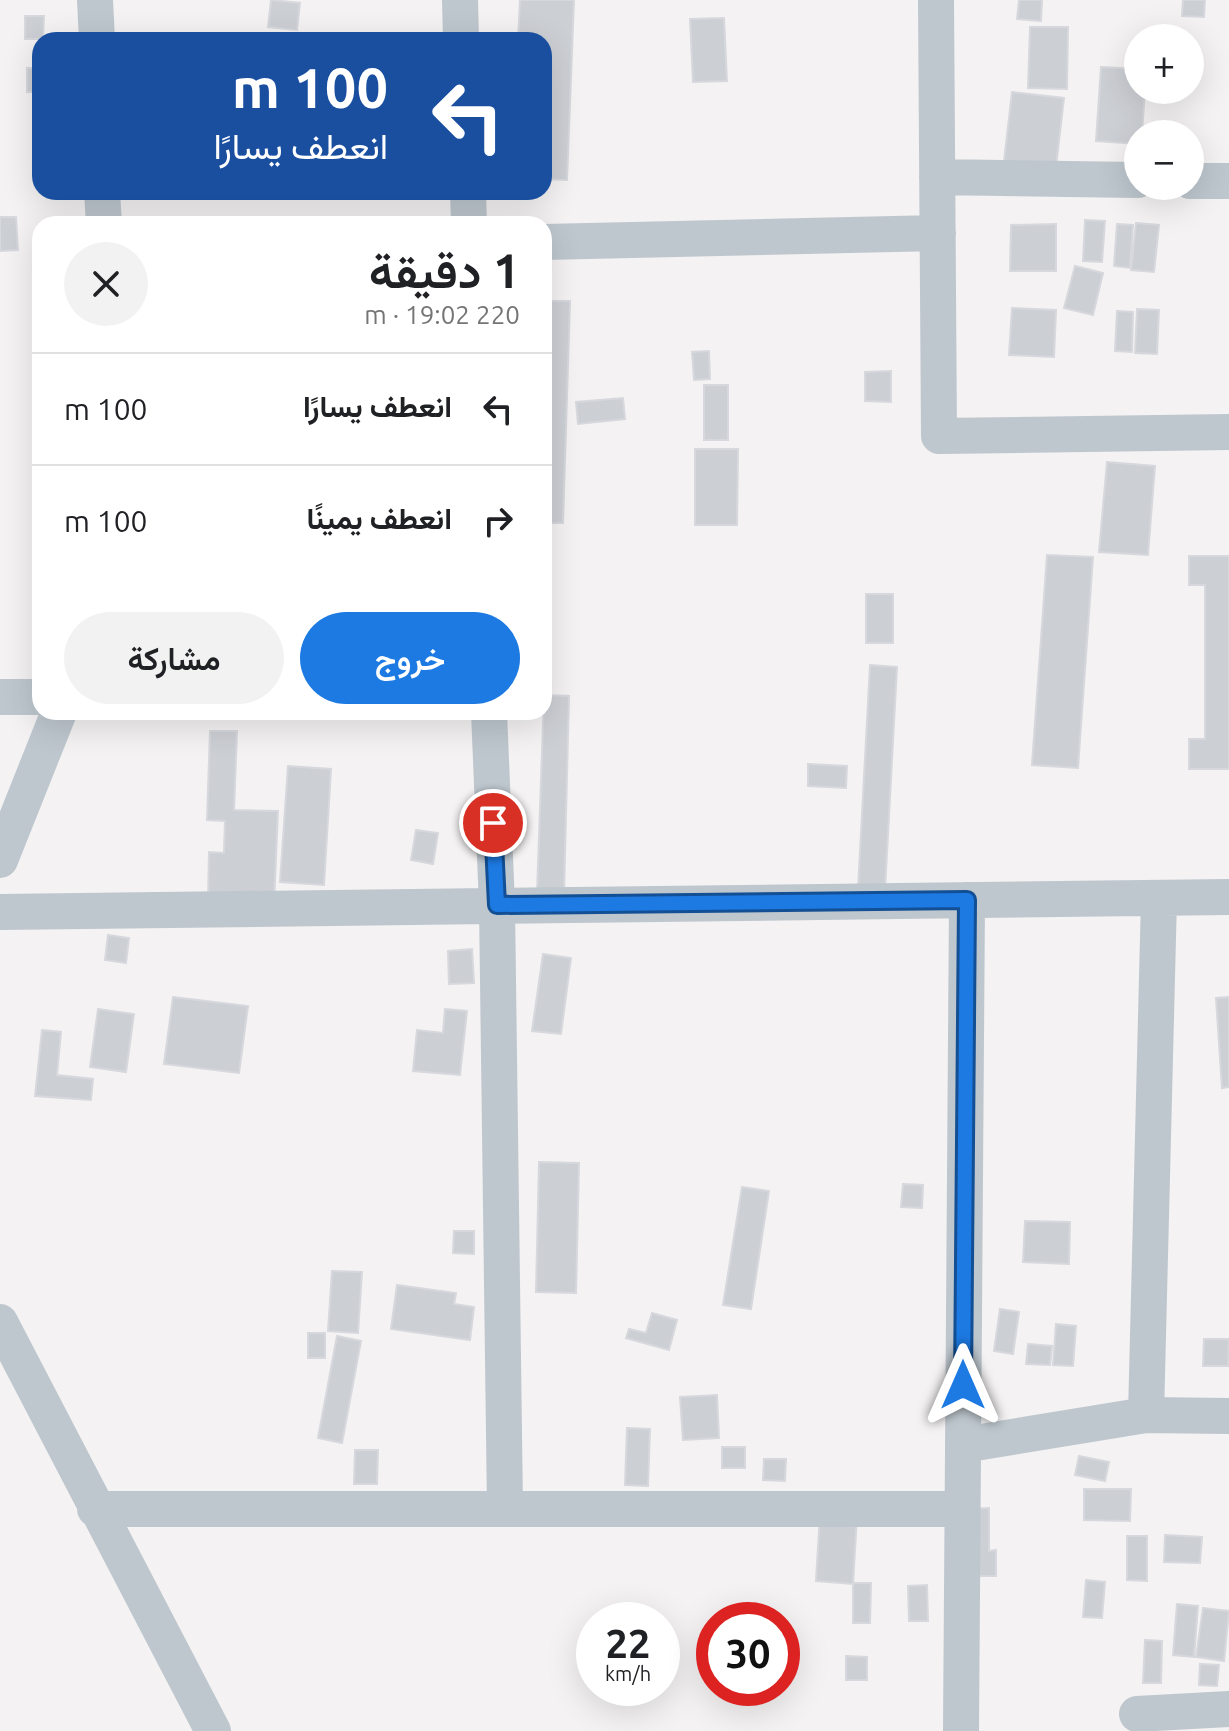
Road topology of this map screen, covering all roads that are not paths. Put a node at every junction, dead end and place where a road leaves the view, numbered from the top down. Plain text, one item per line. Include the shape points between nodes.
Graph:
1 (95, 0) edge
2 (460, 0) edge
3 (936, 0) edge
4 (97, 32) edge
5 (461, 32) edge
6 (937, 177) junction
7 (1124, 180) edge
8 (1204, 181) edge
9 (1229, 181) edge
10 (938, 233) junction
11 (552, 242) edge
12 (1229, 432) edge
13 (0, 697) edge
14 (32, 697) edge
15 (56, 720) edge
16 (489, 720) edge
17 (0, 860) edge
18 (1229, 897) edge
19 (1159, 898) junction
20 (967, 900) junction
21 (497, 905) junction
22 (0, 912) edge
23 (0, 1322) edge
24 (1146, 1415) junction
25 (1229, 1416) edge
26 (963, 1445) junction
27 (95, 1509) junction
28 (505, 1509) junction
29 (962, 1509) junction
30 (1229, 1709) edge
31 (1137, 1714) dead end
32 (213, 1731) edge
33 (961, 1731) edge

1 - 4 street
2 - 5 street
3 - 6 street
6 - 7 street
6 - 10 street
8 - 9 street
10 - 11 street
10 - 12 street via 939,436
13 - 14 street
15 - 17 street
16 - 21 street
18 - 19 street
19 - 20 street
19 - 24 street
20 - 21 street
20 - 26 street
21 - 22 street
21 - 28 street
23 - 27 street
24 - 25 street
24 - 26 street
26 - 29 street
27 - 28 street
27 - 32 street
28 - 29 street
29 - 33 street
30 - 31 street

